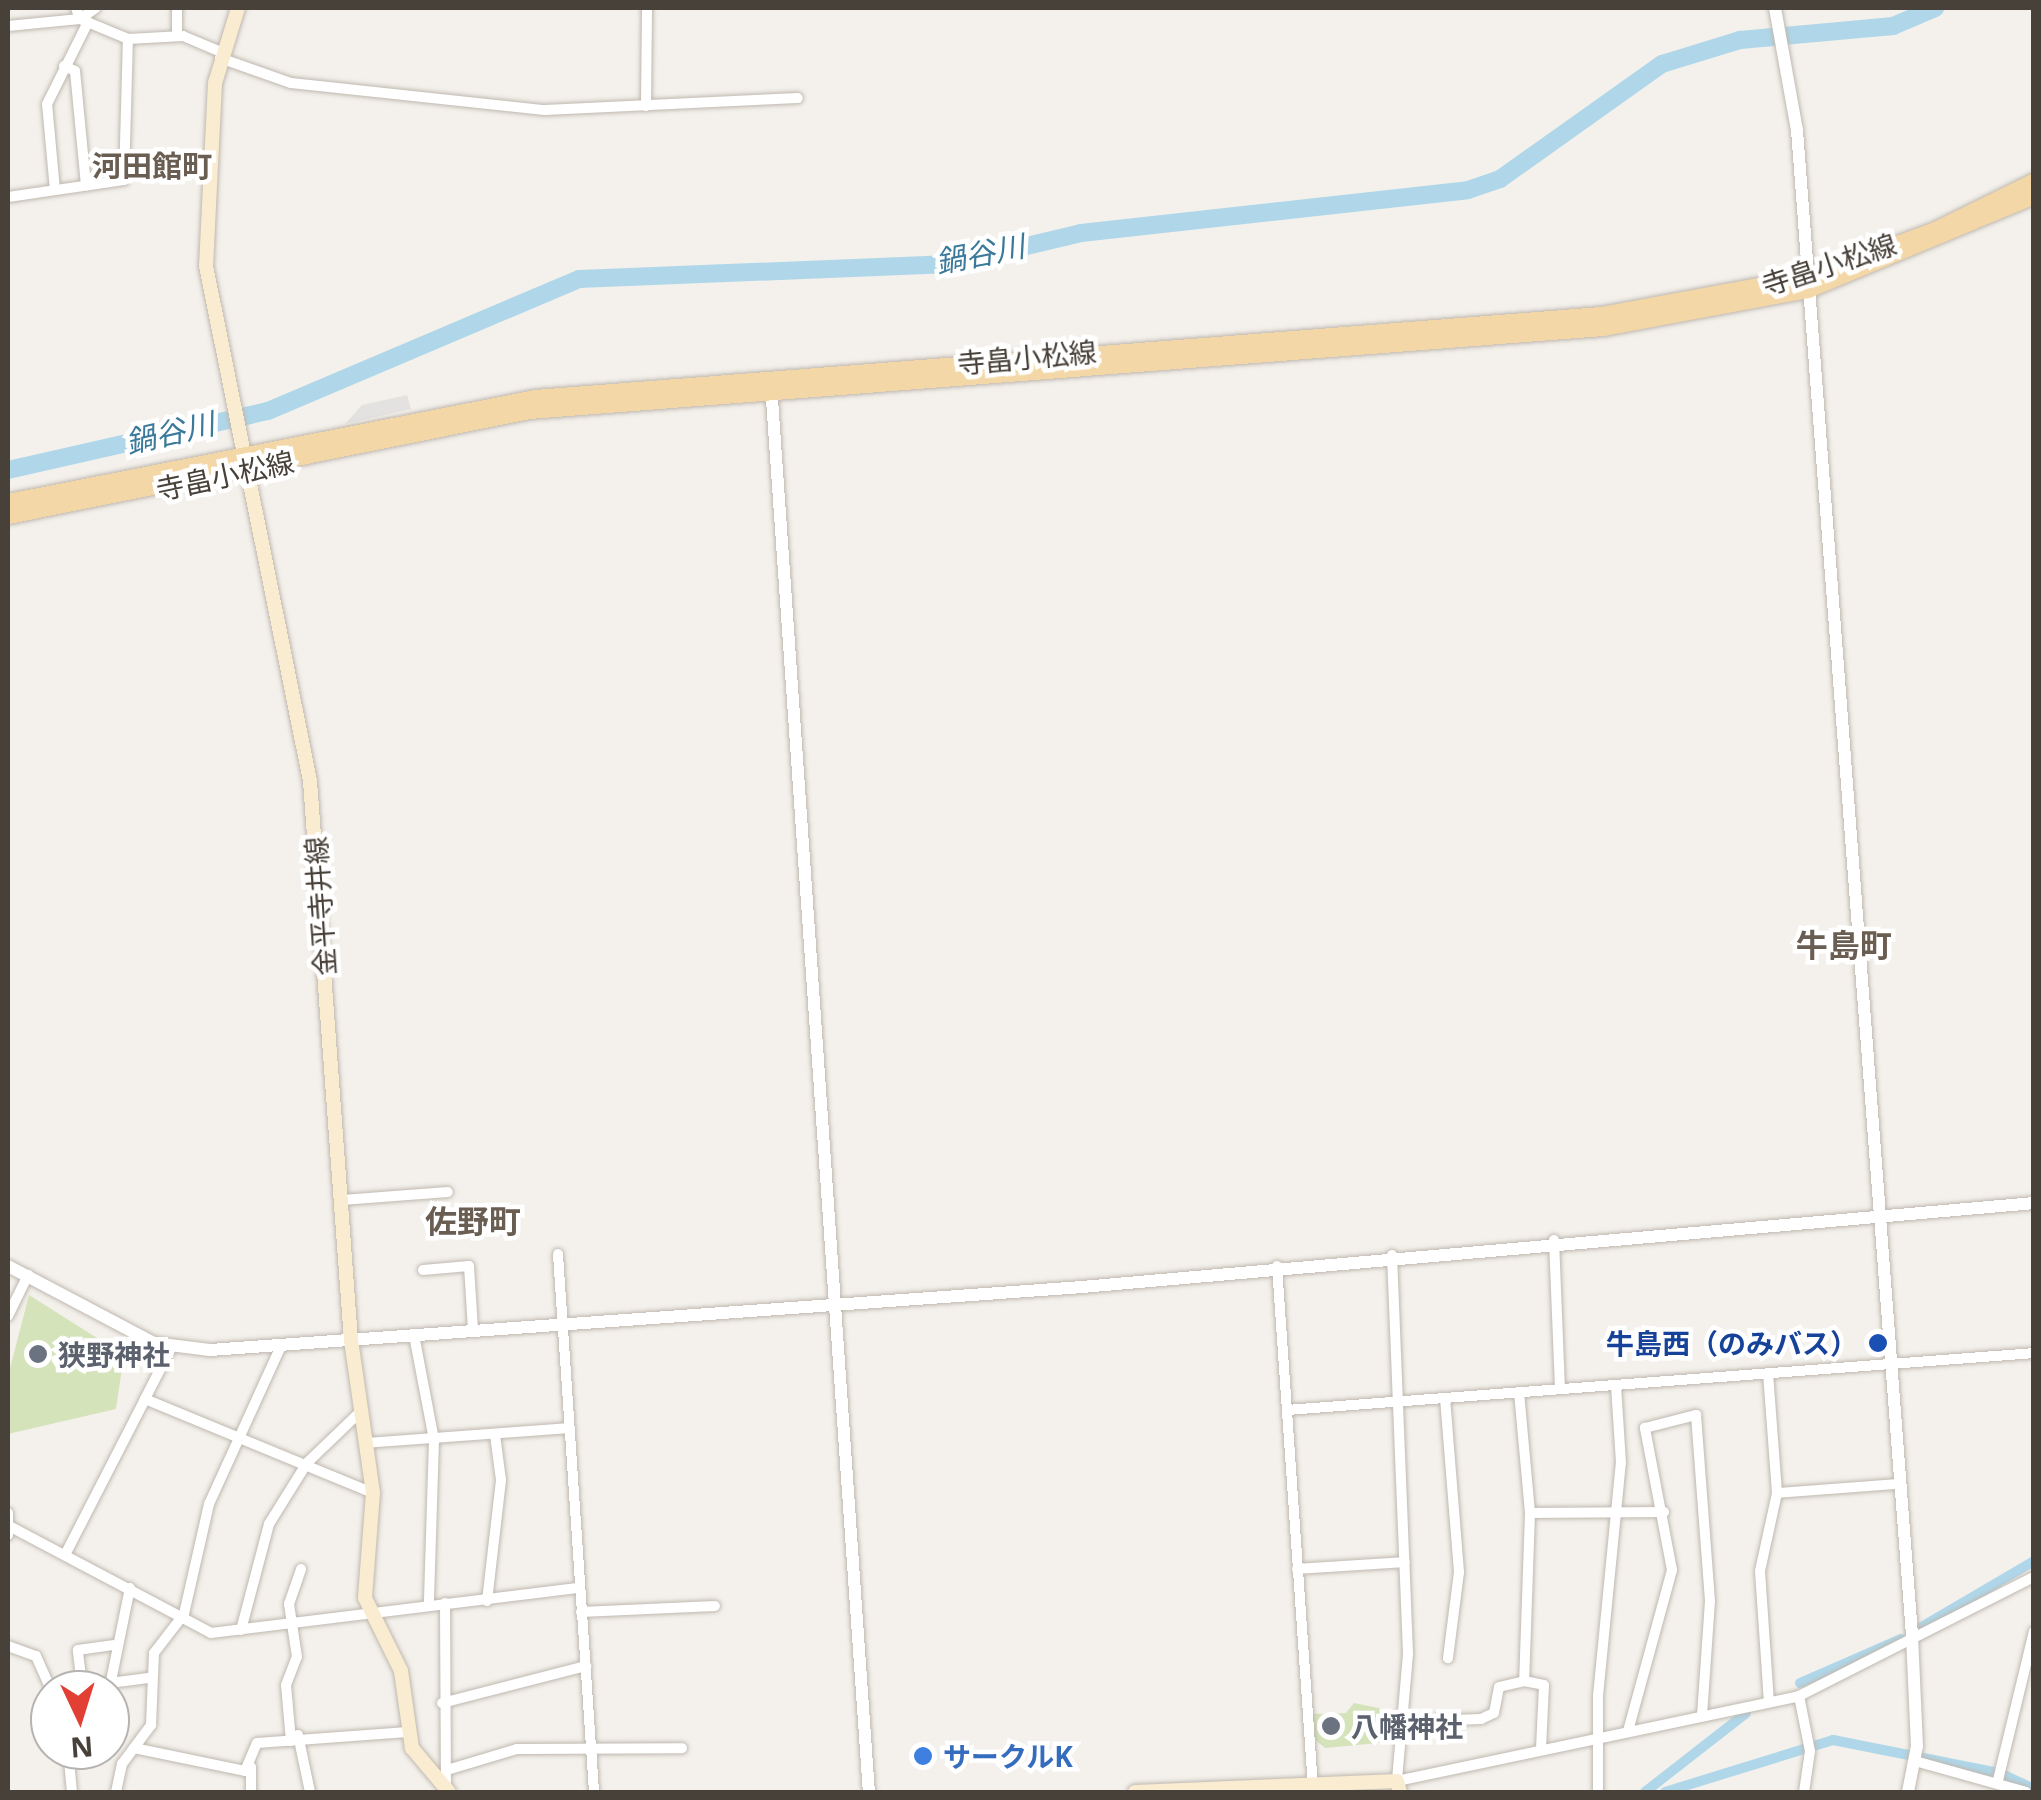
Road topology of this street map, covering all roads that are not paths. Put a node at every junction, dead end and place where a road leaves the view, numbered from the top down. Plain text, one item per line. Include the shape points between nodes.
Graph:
1 (96, 8) edge
2 (178, 8) edge
3 (238, 8) edge
4 (647, 8) edge
5 (1775, 8) edge
6 (81, 16) edge
7 (8, 26) edge
8 (178, 36) junction
9 (128, 40) junction
10 (220, 55) junction
11 (64, 66) junction
12 (798, 98) dead end
13 (646, 106) junction
14 (2034, 180) edge
15 (86, 185) junction
16 (55, 190) junction
17 (2034, 196) edge
18 (8, 197) edge
19 (1808, 283) junction
20 (771, 384) junction
21 (247, 464) junction
22 (8, 501) edge
23 (8, 516) edge
24 (448, 1192) dead end
25 (342, 1200) junction
26 (2034, 1203) edge
27 (1879, 1215) junction
28 (1554, 1240) junction
29 (558, 1254) dead end
30 (1392, 1254) junction
31 (8, 1266) edge
32 (1276, 1266) junction
33 (423, 1270) dead end
34 (28, 1275) junction
35 (834, 1302) junction
36 (8, 1316) edge
37 (562, 1323) junction
38 (473, 1330) junction
39 (414, 1335) junction
40 (351, 1340) junction
41 (172, 1346) junction
42 (281, 1346) junction
43 (2034, 1353) edge
44 (1887, 1364) junction
45 (1768, 1373) junction
46 (1616, 1385) junction
47 (1560, 1388) junction
48 (1519, 1392) junction
49 (1445, 1398) junction
50 (145, 1399) junction
51 (1399, 1402) junction
52 (1286, 1410) junction
53 (358, 1414) junction
54 (568, 1428) junction
55 (495, 1436) junction
56 (242, 1438) junction
57 (434, 1440) junction
58 (366, 1443) junction
59 (308, 1464) junction
60 (1897, 1484) junction
61 (373, 1493) junction
62 (1778, 1494) junction
63 (1664, 1512) junction
64 (8, 1513) edge
65 (1530, 1513) junction
66 (1618, 1513) junction
67 (9, 1531) edge
68 (66, 1554) junction
69 (1405, 1562) junction
70 (301, 1569) dead end
71 (1297, 1569) junction
72 (2034, 1578) edge
73 (130, 1588) junction
74 (579, 1588) junction
75 (486, 1602) junction
76 (429, 1603) junction
77 (446, 1603) junction
78 (715, 1606) dead end
79 (581, 1612) junction
80 (184, 1614) junction
81 (373, 1614) junction
82 (296, 1626) junction
83 (241, 1630) junction
84 (2034, 1631) edge
85 (1912, 1634) junction
86 (113, 1645) junction
87 (8, 1646) edge
88 (1448, 1658) dead end
89 (586, 1666) junction
90 (43, 1670) edge
91 (80, 1670) edge
92 (112, 1670) edge
93 (148, 1678) junction
94 (130, 1680) edge
95 (1524, 1681) junction
96 (1799, 1696) junction
97 (1769, 1702) junction
98 (442, 1704) junction
99 (1702, 1714) junction
100 (1400, 1722) junction
101 (1628, 1731) junction
102 (408, 1732) junction
103 (1596, 1737) junction
104 (294, 1738) junction
105 (134, 1748) junction
106 (682, 1748) dead end
107 (1542, 1749) junction
108 (592, 1754) junction
109 (1916, 1754) junction
110 (251, 1768) junction
111 (1998, 1780) junction
112 (447, 1782) edge
113 (1398, 1787) edge
114 (1314, 1788) junction
115 (116, 1792) edge
116 (251, 1792) edge
117 (310, 1792) edge
118 (594, 1792) edge
119 (869, 1792) edge
120 (1135, 1792) edge
121 (1598, 1792) edge
122 (1804, 1792) edge
123 (1908, 1792) edge
124 (2026, 1792) edge

1 - 6 street
2 - 8 street
3 - 10 main road, 金平寺井線
4 - 13 street
5 - 19 street via 1789,72
6 - 7 street
6 - 9 street
6 - 11 street
8 - 9 street
8 - 10 street
9 - 15 street via 124,180
10 - 13 street via 292,83 390,97
10 - 21 main road, 金平寺井線 via 206,266
11 - 15 street via 75,71
11 - 16 street via 43,134
12 - 13 street
14 - 19 main road, 寺畠小松線
15 - 16 street
16 - 18 street
17 - 19 main road, 寺畠小松線 via 1939,243
19 - 20 main road, 寺畠小松線 via 1602,328
19 - 27 street
20 - 21 main road, 寺畠小松線 via 528,411
20 - 35 street
21 - 22 main road, 寺畠小松線
21 - 23 main road, 寺畠小松線
21 - 25 main road, 金平寺井線 via 310,781
24 - 25 street
25 - 40 main road, 金平寺井線
26 - 27 street
27 - 28 street
27 - 44 street
28 - 30 street
28 - 47 street
29 - 37 street
30 - 32 street
30 - 51 street
31 - 34 street
32 - 35 street
32 - 52 street
33 - 38 street via 469,1266
34 - 36 street
34 - 41 street
35 - 37 street
35 - 119 street
37 - 38 street
37 - 54 street
38 - 39 street
39 - 40 street
39 - 57 street
40 - 42 street
40 - 53 main road, 金平寺井線
41 - 42 street
41 - 50 street
42 - 56 street
43 - 44 street
44 - 45 street
44 - 60 street
45 - 46 street
45 - 62 street
46 - 47 street
46 - 66 street
47 - 48 street
48 - 49 street
48 - 65 street
49 - 51 street
49 - 88 street via 1459,1572
50 - 56 street
50 - 68 street
51 - 52 street
51 - 69 street
52 - 71 street
53 - 58 main road, 金平寺井線
53 - 59 street
54 - 55 street
54 - 74 street
55 - 57 street
55 - 75 street via 500,1496
56 - 59 street
56 - 80 street via 209,1504
57 - 58 street
57 - 76 street
58 - 61 main road, 金平寺井線
59 - 61 street
59 - 83 street via 269,1524
60 - 62 street
60 - 85 street
61 - 81 main road, 金平寺井線 via 364,1570
62 - 97 street via 1760,1571
63 - 66 street
63 - 99 street via 1645,1428 1696,1415 1710,1602
63 - 101 street via 1672,1570
64 - 67 street
65 - 66 street
65 - 95 street
66 - 103 street
67 - 68 street
68 - 73 street
69 - 71 street
69 - 100 street
70 - 82 street via 288,1604
71 - 114 street
72 - 85 street
73 - 80 street
73 - 86 street
74 - 75 street
74 - 79 street
75 - 77 street
76 - 77 street
76 - 81 street
77 - 98 street
78 - 79 street
79 - 89 street
80 - 83 street via 211,1633
80 - 93 street via 154,1653
81 - 82 street
81 - 102 main road, 金平寺井線 via 400,1671
82 - 83 street
82 - 104 street via 286,1684
84 - 111 street
85 - 96 street
85 - 109 street
86 - 91 street via 78,1650
86 - 92 street
87 - 90 street via 36,1656
89 - 98 street
89 - 108 street
93 - 94 street
93 - 105 street via 152,1725
95 - 100 street via 1499,1687 1494,1714 1481,1719
95 - 107 street via 1544,1685
96 - 97 street
96 - 122 street via 1810,1751
97 - 99 street
98 - 112 street
99 - 101 street
100 - 113 street
101 - 103 street
102 - 104 street
102 - 112 main road, 金平寺井線
103 - 107 street
103 - 121 street
104 - 110 street via 257,1743
104 - 117 street
105 - 110 street
105 - 115 street
106 - 108 street
107 - 113 street
108 - 112 street via 517,1750
108 - 118 street
109 - 111 street
109 - 123 street
110 - 116 street
111 - 124 street
113 - 114 main road
114 - 120 main road

